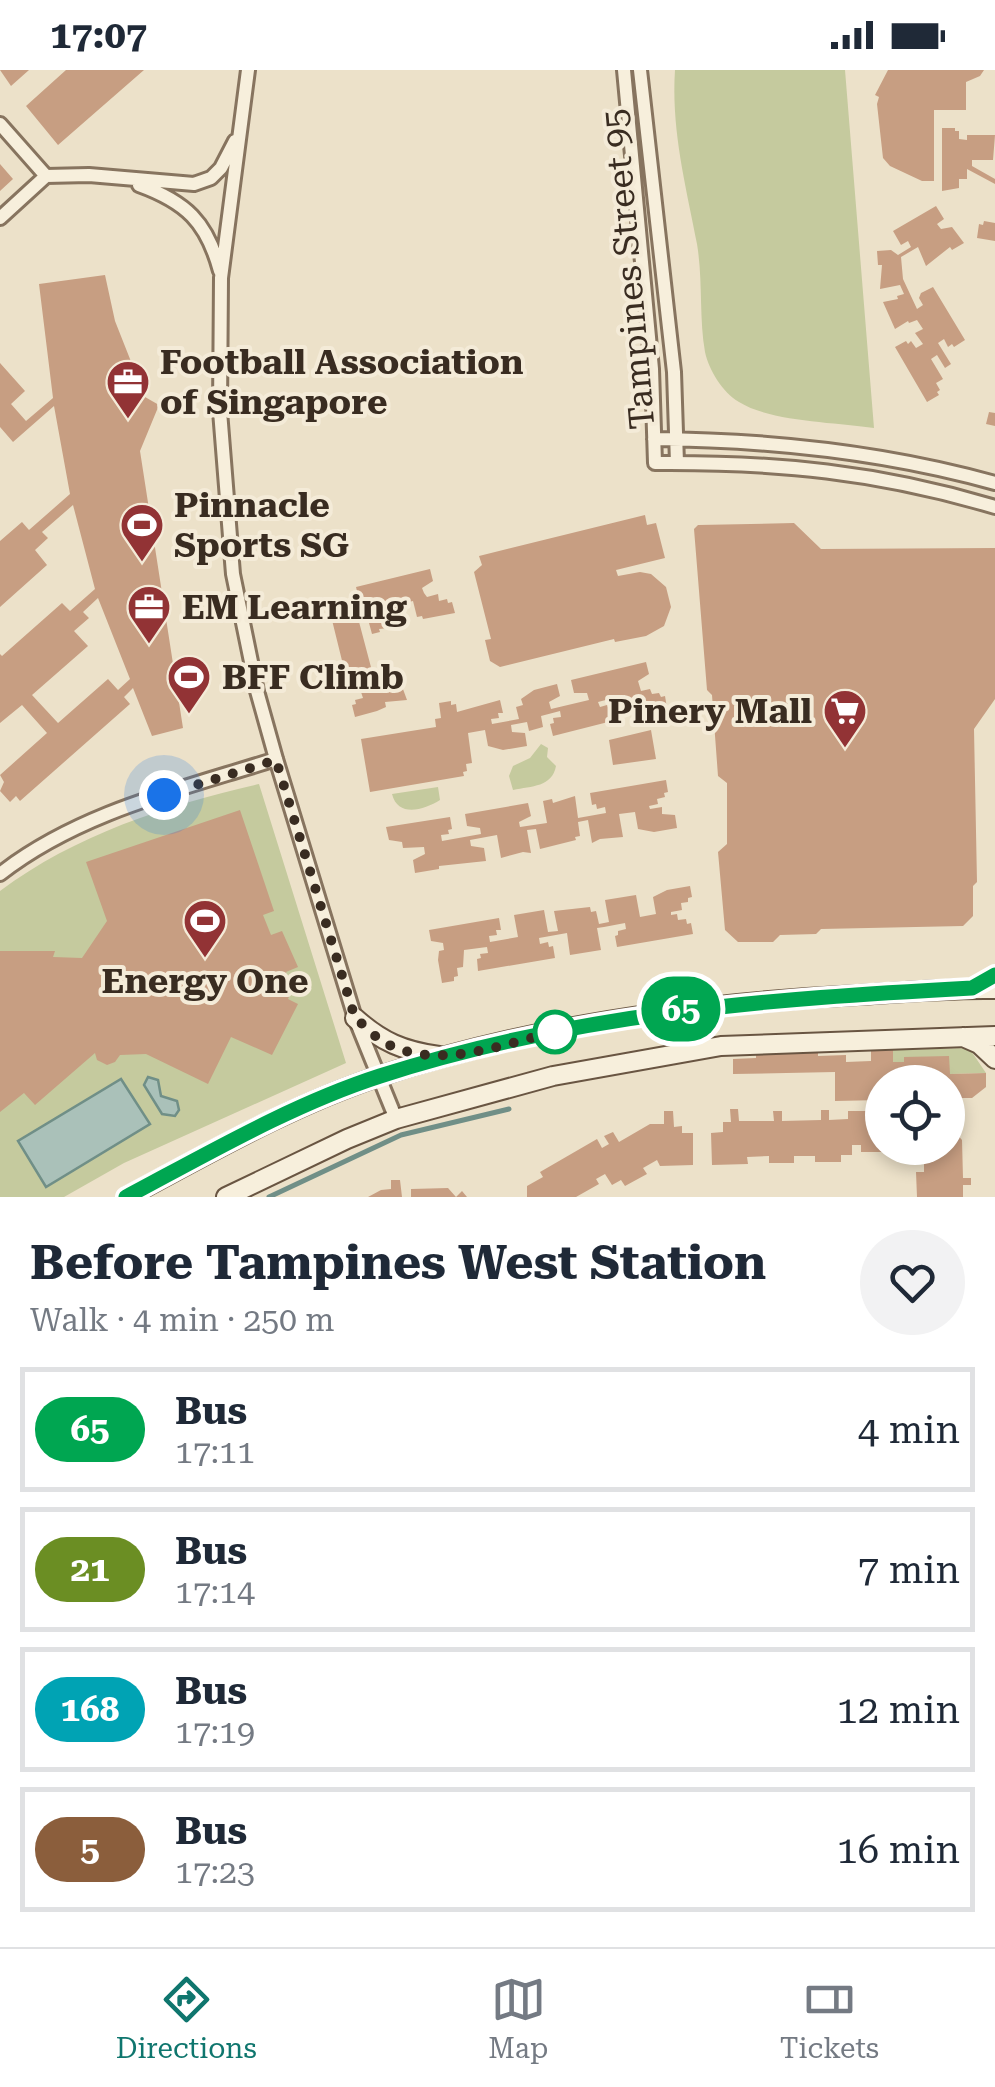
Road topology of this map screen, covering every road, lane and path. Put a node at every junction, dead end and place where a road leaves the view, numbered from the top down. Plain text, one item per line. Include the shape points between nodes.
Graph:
1 (248, 70) edge
2 (624, 70) edge
3 (640, 70) edge
4 (0, 124) edge
5 (238, 134) junction
6 (46, 176) junction
7 (126, 180) junction
8 (0, 218) edge
9 (222, 278) junction
10 (654, 439) junction
11 (675, 440) junction
12 (677, 463) junction
13 (995, 483) edge
14 (995, 507) edge
15 (276, 760) junction
16 (0, 874) edge
17 (995, 976) edge
18 (972, 988) junction
19 (995, 989) edge
20 (355, 1018) junction
21 (995, 1036) edge
22 (962, 1037) junction
23 (445, 1056) junction
24 (995, 1060) edge
25 (378, 1077) junction
26 (396, 1119) junction
27 (126, 1197) edge
28 (226, 1197) edge

1 - 5 street
2 - 10 street, Tampines Street 95
3 - 11 street, Tampines Street 95 via 674,372
4 - 6 street
5 - 7 street via 211,178 194,184
5 - 9 street
6 - 7 street
6 - 8 street
7 - 9 street via 164,194 196,219
9 - 15 street via 220,412 229,545
10 - 11 street
10 - 12 street, Tampines Street 95 via 656,463
11 - 12 street, Tampines Street 95
11 - 13 street via 812,448 934,466
12 - 14 street via 820,468
15 - 16 street via 104,815
15 - 20 street
17 - 18 main road
18 - 19 main road
18 - 23 main road via 682,1009
20 - 23 main road via 398,1049
20 - 25 street
21 - 22 main road
22 - 24 main road
22 - 26 main road via 691,1050 553,1076
23 - 25 main road
25 - 26 street
25 - 27 main road
26 - 28 main road

